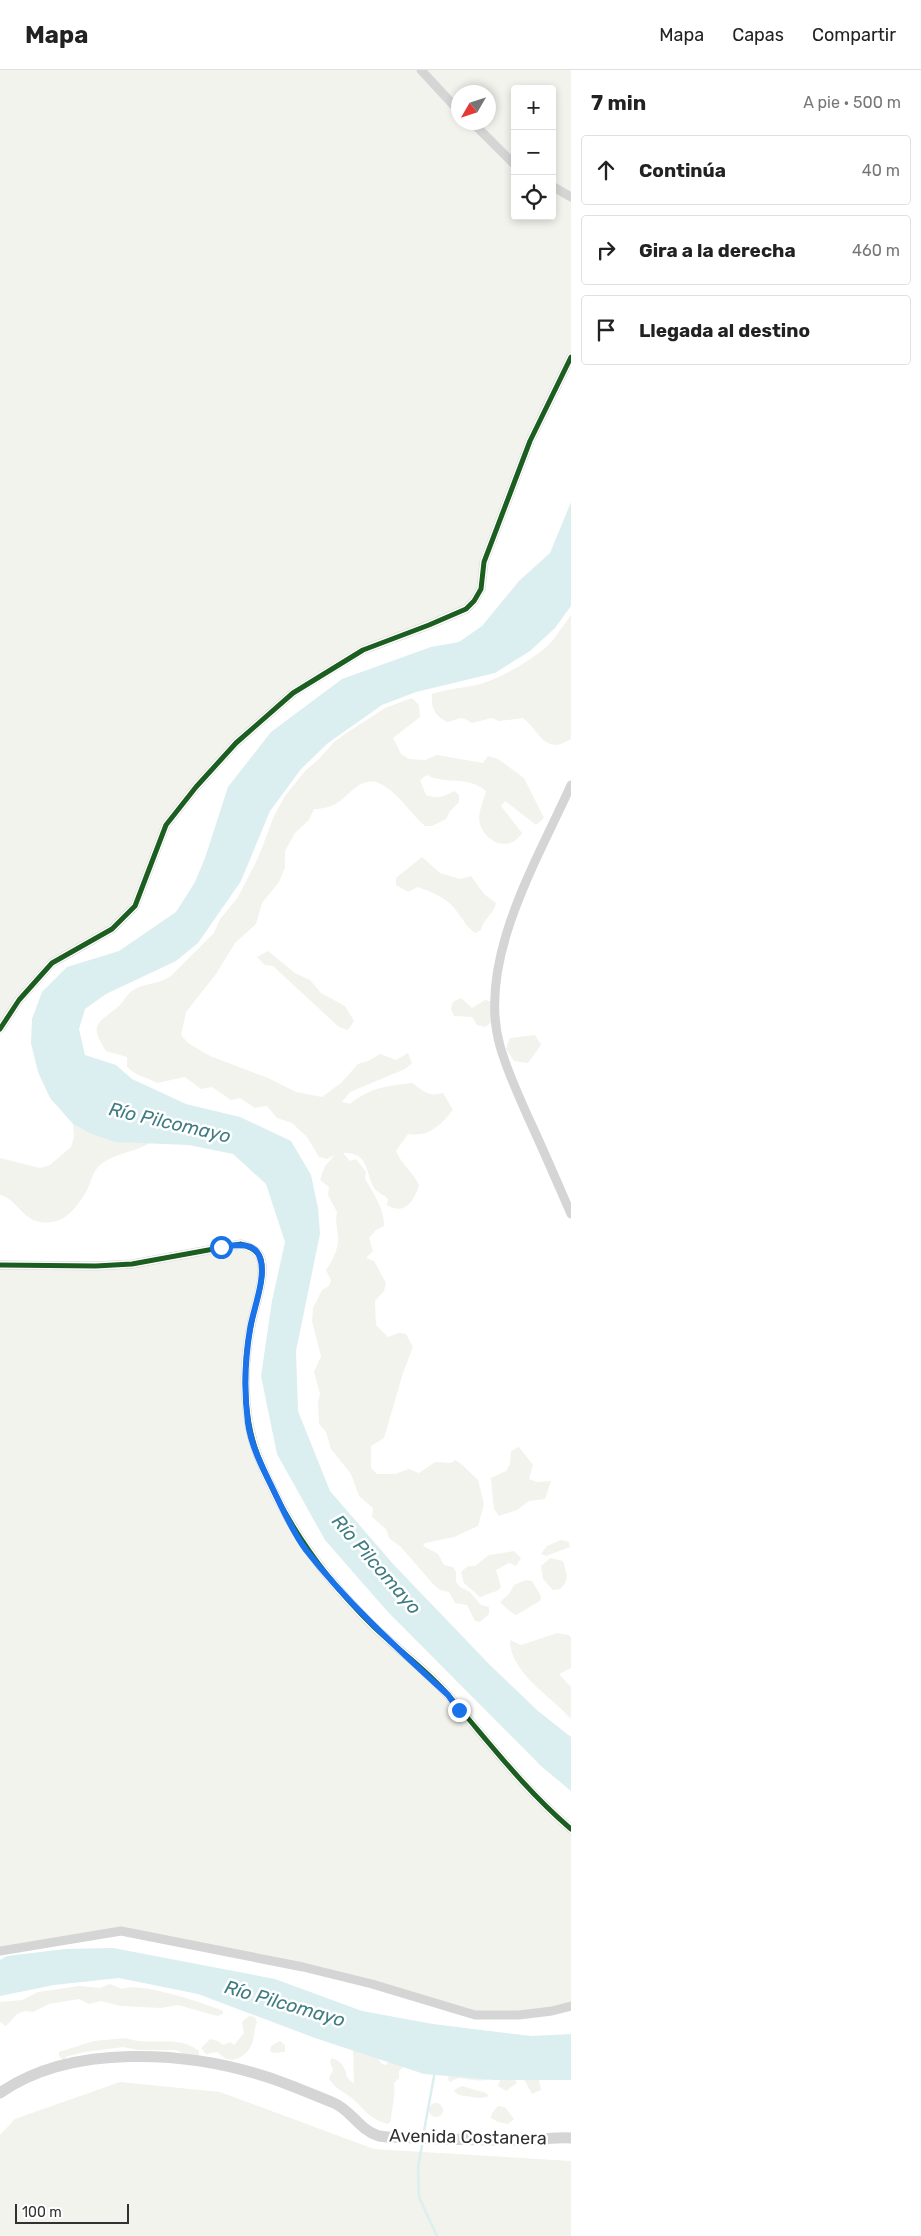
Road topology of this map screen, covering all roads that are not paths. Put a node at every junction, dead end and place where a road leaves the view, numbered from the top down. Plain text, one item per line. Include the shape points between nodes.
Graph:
1 (421, 70) edge
2 (451, 102) edge
3 (480, 130) edge
4 (511, 161) edge
5 (556, 188) edge
6 (571, 197) edge
7 (571, 357) edge
8 (571, 785) edge
9 (0, 1029) edge
10 (571, 1214) edge
11 (0, 1265) edge
12 (571, 1829) edge
13 (0, 1951) edge
14 (571, 2006) edge
15 (0, 2093) edge
16 (571, 2138) edge

1 - 2 street
3 - 4 street
5 - 6 street
7 - 9 street via 530,441 484,562 480,589 474,601 466,609 363,650 293,692 236,742 166,825 135,906 112,930 52,963 19,1000
8 - 10 street via 517,902 497,976 495,1004 500,1045 508,1070
11 - 12 street via 123,1264 241,1244 254,1248 262,1271 246,1364 248,1424 264,1471 287,1518 306,1549 355,1606 448,1695 529,1791
13 - 14 street via 121,1932 302,1967 475,2015 519,2015
15 - 16 street, Avenida Costanera via 12,2084 47,2070 83,2060 119,2056 164,2057 265,2076 340,2105 361,2127 379,2136 452,2140

